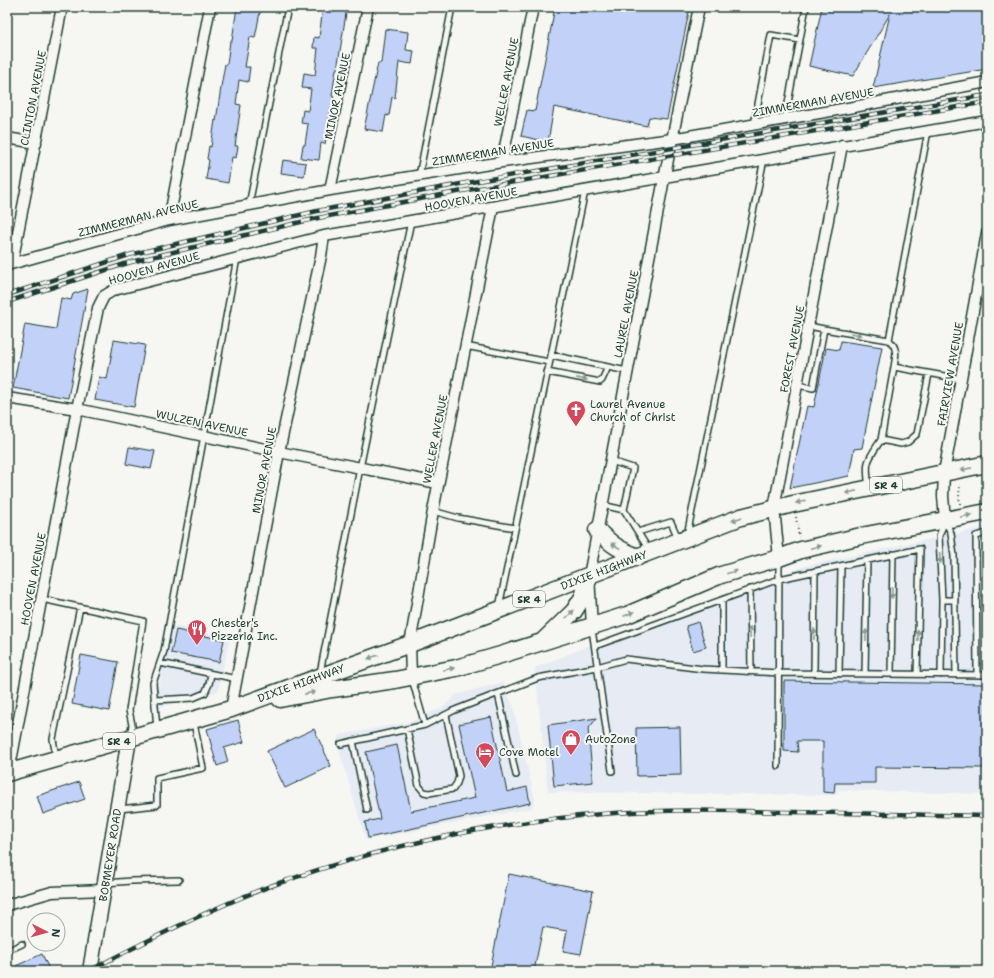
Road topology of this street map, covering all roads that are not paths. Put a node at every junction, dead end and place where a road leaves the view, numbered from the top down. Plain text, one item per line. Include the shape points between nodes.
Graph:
1 (62, 7) edge
2 (210, 7) edge
3 (288, 7) edge
4 (368, 7) edge
5 (452, 7) edge
6 (533, 7) edge
7 (699, 7) edge
8 (806, 7) edge
9 (800, 40) junction
10 (987, 82) edge
11 (785, 119) junction
12 (987, 121) edge
13 (754, 125) junction
14 (928, 131) junction
15 (7, 138) edge
16 (672, 139) junction
17 (36, 143) junction
18 (842, 145) junction
19 (764, 159) junction
20 (502, 162) junction
21 (419, 176) junction
22 (664, 177) junction
23 (330, 190) junction
24 (585, 191) junction
25 (249, 205) junction
26 (493, 207) junction
27 (169, 220) junction
28 (411, 221) junction
29 (987, 233) edge
30 (324, 236) junction
31 (236, 258) junction
32 (10, 264) edge
33 (809, 326) junction
34 (824, 328) junction
35 (889, 340) junction
36 (465, 346) junction
37 (551, 356) junction
38 (549, 362) junction
39 (608, 367) junction
40 (894, 367) junction
41 (627, 371) junction
42 (547, 372) junction
43 (929, 374) junction
44 (961, 379) junction
45 (798, 385) junction
46 (7, 398) edge
47 (77, 409) junction
48 (203, 436) junction
49 (881, 440) junction
50 (279, 452) junction
51 (610, 461) junction
52 (987, 464) edge
53 (360, 468) junction
54 (944, 473) junction
55 (438, 483) junction
56 (869, 488) junction
57 (602, 505) junction
58 (774, 508) junction
59 (624, 510) junction
60 (433, 511) junction
61 (987, 512) edge
62 (945, 520) junction
63 (515, 528) junction
64 (598, 530) junction
65 (638, 532) junction
66 (987, 533) edge
67 (683, 539) junction
68 (644, 554) junction
69 (893, 554) junction
70 (779, 558) junction
71 (867, 560) junction
72 (841, 566) junction
73 (815, 571) junction
74 (589, 576) junction
75 (779, 579) junction
76 (750, 589) junction
77 (42, 599) junction
78 (722, 600) junction
79 (942, 600) junction
80 (954, 600) junction
81 (80, 607) junction
82 (498, 610) junction
83 (592, 626) junction
84 (543, 642) junction
85 (410, 644) junction
86 (595, 646) junction
87 (160, 663) junction
88 (597, 667) junction
89 (722, 670) junction
90 (751, 672) junction
91 (779, 673) junction
92 (814, 673) junction
93 (211, 674) junction
94 (839, 674) junction
95 (865, 674) junction
96 (891, 674) junction
97 (917, 674) junction
98 (941, 675) junction
99 (956, 675) junction
100 (977, 675) junction
101 (987, 675) edge
102 (411, 676) junction
103 (319, 677) junction
104 (237, 679) junction
105 (498, 694) junction
106 (154, 700) junction
107 (231, 708) junction
108 (446, 715) junction
109 (193, 720) junction
110 (425, 725) junction
111 (407, 729) junction
112 (158, 730) junction
113 (129, 739) junction
114 (353, 741) junction
115 (341, 744) dead end
116 (57, 759) junction
117 (778, 766) dead end
118 (612, 771) dead end
119 (8, 772) edge
120 (516, 775) dead end
121 (117, 810) junction
122 (367, 810) dead end
123 (179, 880) dead end
124 (105, 887) junction
125 (7, 905) edge
126 (22, 944) dead end
127 (7, 951) edge
128 (90, 971) edge

1 - 17 street, CLINTON AVENUE
2 - 27 street
3 - 25 lane
4 - 23 street, MINOR AVENUE
5 - 21 lane
6 - 20 street, WELLER AVENUE
7 - 16 street, LAUREL AVENUE
8 - 9 lane
9 - 11 lane
9 - 13 lane via 771,35
10 - 11 street, ZIMMERMAN AVENUE
11 - 13 street, ZIMMERMAN AVENUE
12 - 14 street
13 - 16 street, ZIMMERMAN AVENUE
14 - 18 street
14 - 35 lane
15 - 17 street
16 - 20 street, ZIMMERMAN AVENUE
16 - 22 street, LAUREL AVENUE
17 - 32 street, CLINTON AVENUE
18 - 19 street
18 - 33 street, FOREST AVENUE
19 - 22 street
19 - 67 lane
20 - 21 street, ZIMMERMAN AVENUE
21 - 23 street, ZIMMERMAN AVENUE
22 - 24 street, HOOVEN AVENUE
22 - 41 street, LAUREL AVENUE
23 - 25 street, ZIMMERMAN AVENUE
24 - 26 street, HOOVEN AVENUE
24 - 37 lane
25 - 27 street, ZIMMERMAN AVENUE
26 - 28 street, HOOVEN AVENUE
26 - 36 street, WELLER AVENUE
27 - 32 street, ZIMMERMAN AVENUE
28 - 30 street, HOOVEN AVENUE
28 - 53 lane
29 - 44 street, FAIRVIEW AVENUE
30 - 31 street, HOOVEN AVENUE
30 - 50 street, MINOR AVENUE
31 - 47 street, HOOVEN AVENUE via 114,290 104,296 98,308
31 - 48 lane
33 - 34 lane
33 - 45 street, FOREST AVENUE
34 -> 35 lane
34 - 45 lane via 813,388
35 - 40 lane via 896,349
36 - 38 lane
36 - 55 street, WELLER AVENUE
37 - 38 lane
37 - 39 lane
38 - 42 lane
39 - 41 lane
42 -> 39 lane via 600,382
40 - 43 lane
40 - 49 lane
41 - 51 street, LAUREL AVENUE
42 - 63 lane
43 - 44 lane
43 - 49 lane via 917,434 902,444
44 - 54 street, FAIRVIEW AVENUE
45 - 58 street, FOREST AVENUE
46 - 47 street, WULZEN AVENUE
47 - 48 street, WULZEN AVENUE
47 - 77 street, HOOVEN AVENUE
48 - 50 street, WULZEN AVENUE
48 - 87 lane
49 - 56 lane via 867,463
50 - 53 street, WULZEN AVENUE
50 - 104 street, MINOR AVENUE
51 - 57 street, LAUREL AVENUE
51 - 59 lane via 633,468
52 -> 54 main road, DIXIE HIGHWAY / SR 4
53 - 55 street, WULZEN AVENUE
53 - 103 lane
54 - 56 main road, DIXIE HIGHWAY / SR 4
54 - 62 street, FAIRVIEW AVENUE
55 - 60 street, WELLER AVENUE
56 -> 58 main road, DIXIE HIGHWAY / SR 4
57 - 59 lane
57 - 64 street, LAUREL AVENUE
58 -> 67 main road, DIXIE HIGHWAY / SR 4 via 741,517
58 - 70 street, FOREST AVENUE
59 - 65 lane
60 - 63 lane
60 - 85 street, WELLER AVENUE
62 -> 61 main road, DIXIE HIGHWAY / SR 4
70 -> 62 main road, DIXIE HIGHWAY / SR 4 via 801,550
62 -> 79 lane via 939,536
62 - 80 lane via 954,556
63 - 82 lane
68 -> 64 main road via 624,551 611,544
64 - 74 street, LAUREL AVENUE
65 - 67 lane via 671,522
65 - 68 lane
66 - 100 lane via 976,536
67 - 68 main road, DIXIE HIGHWAY / SR 4
68 - 74 main road, DIXIE HIGHWAY / SR 4
69 - 71 lane
69 -> 96 lane
97 -> 69 lane via 920,549
70 - 75 lane
83 -> 70 main road, DIXIE HIGHWAY / SR 4 via 627,615 722,575
71 - 72 lane
95 -> 71 lane
72 - 73 lane
72 - 94 lane
73 - 75 lane
92 -> 73 lane
74 - 82 main road, DIXIE HIGHWAY / SR 4
74 - 83 street, LAUREL AVENUE
84 -> 74 main road via 574,611 583,597
75 - 76 lane
75 - 91 lane
76 - 78 lane
90 -> 76 lane
77 - 81 lane
77 - 119 street, HOOVEN AVENUE
78 - 86 lane
78 - 89 lane
79 - 80 lane
79 - 98 lane
80 - 99 lane
81 - 113 lane via 143,621 130,710 132,725
81 - 116 lane via 53,739
82 - 85 main road, DIXIE HIGHWAY / SR 4
83 - 84 main road, DIXIE HIGHWAY / SR 4
83 - 86 lane
102 -> 84 main road, DIXIE HIGHWAY / SR 4 via 456,668
85 - 102 street, WELLER AVENUE
85 -> 103 main road, DIXIE HIGHWAY / SR 4
86 - 88 lane
87 - 93 lane
87 - 106 lane via 152,683
88 - 89 lane via 626,659
88 - 105 lane via 538,678
88 - 118 lane
89 - 90 lane
90 - 91 lane
91 - 92 lane
91 - 117 lane
92 - 94 lane
93 - 104 lane
93 - 106 lane via 205,693 194,698
94 - 95 lane
95 - 96 lane
96 - 97 lane
97 - 98 lane
98 - 99 lane
99 - 100 lane
100 - 101 lane
107 -> 102 main road, DIXIE HIGHWAY / SR 4
102 - 110 lane
103 - 107 main road, DIXIE HIGHWAY / SR 4
104 - 107 street, MINOR AVENUE
105 - 108 lane
105 - 120 lane
106 - 112 lane
107 - 109 main road, DIXIE HIGHWAY / SR 4
108 - 110 lane
108 - 111 lane via 459,776 453,789 429,793 418,786
109 - 112 main road, DIXIE HIGHWAY / SR 4
109 - 121 lane via 203,768 157,778 157,806
110 - 111 lane
111 - 114 lane
112 - 113 main road, DIXIE HIGHWAY / SR 4
113 - 116 main road, DIXIE HIGHWAY / SR 4
113 - 121 street, BOBMEYER ROAD
114 - 115 lane
114 - 122 lane
116 - 119 main road, DIXIE HIGHWAY / SR 4
121 - 124 street, BOBMEYER ROAD
123 - 124 lane via 142,880
124 - 125 street via 52,892
124 - 128 street, BOBMEYER ROAD
126 - 127 lane

